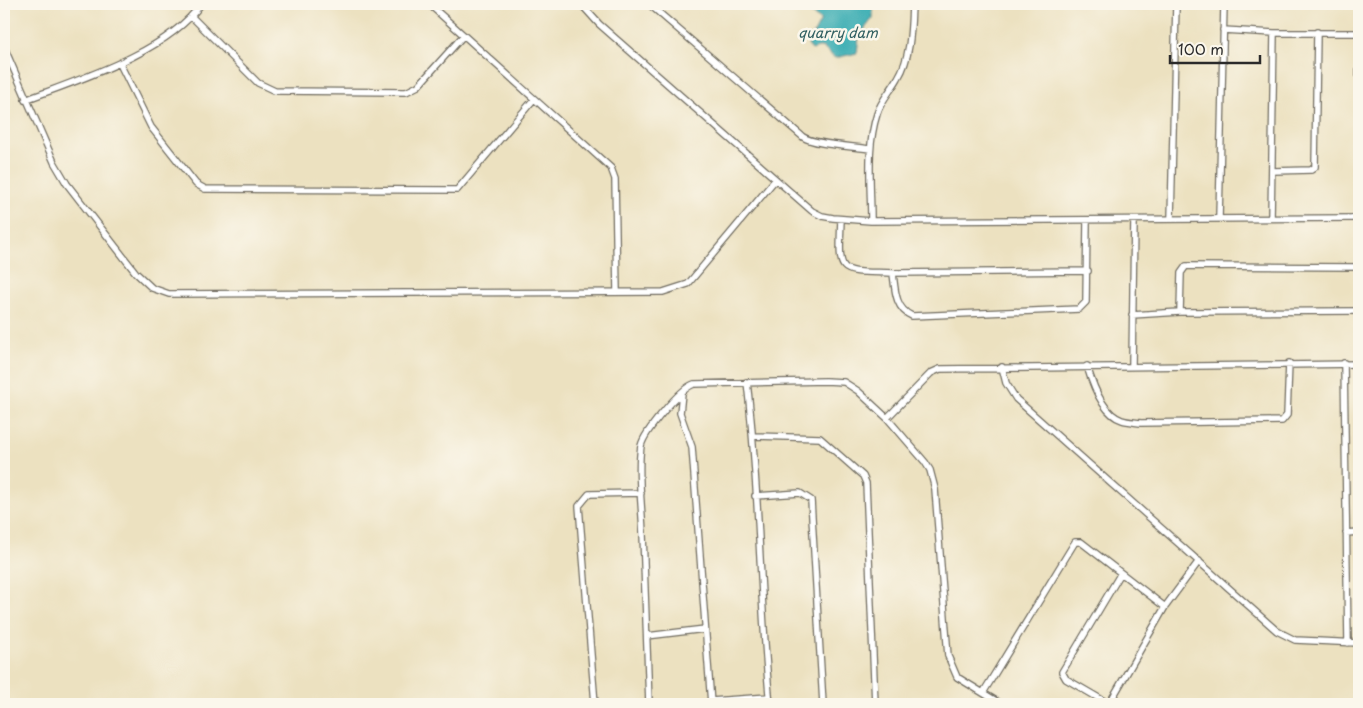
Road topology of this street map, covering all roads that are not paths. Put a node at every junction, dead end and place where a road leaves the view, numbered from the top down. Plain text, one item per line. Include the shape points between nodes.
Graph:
1 (201, 4) edge
2 (429, 4) edge
3 (581, 4) edge
4 (649, 4) edge
5 (912, 4) edge
6 (1176, 4) edge
7 (1224, 4) edge
8 (191, 16) junction
9 (1223, 30) junction
10 (1317, 32) junction
11 (1274, 33) junction
12 (1359, 33) edge
13 (464, 36) junction
14 (4, 46) edge
15 (1359, 47) edge
16 (120, 64) junction
17 (534, 99) junction
18 (25, 100) junction
19 (870, 149) junction
20 (1359, 162) edge
21 (1272, 171) junction
22 (775, 180) junction
23 (1219, 218) junction
24 (1271, 218) junction
25 (1359, 218) edge
26 (841, 219) junction
27 (1171, 219) junction
28 (1087, 220) junction
29 (1134, 220) junction
30 (871, 221) junction
31 (1359, 267) edge
32 (1088, 271) junction
33 (893, 272) junction
34 (617, 292) junction
35 (1359, 311) edge
36 (1180, 312) junction
37 (1132, 315) junction
38 (1289, 363) junction
39 (1344, 363) junction
40 (1359, 364) edge
41 (1132, 365) junction
42 (1087, 366) junction
43 (1002, 367) junction
44 (746, 382) junction
45 (682, 393) junction
46 (887, 418) junction
47 (753, 436) junction
48 (641, 493) junction
49 (755, 496) junction
50 (1359, 532) edge
51 (1346, 533) junction
52 (1199, 561) junction
53 (1121, 573) junction
54 (1165, 607) junction
55 (704, 628) junction
56 (647, 636) junction
57 (1348, 643) junction
58 (1359, 643) edge
59 (983, 693) junction
60 (769, 697) junction
61 (711, 702) edge
62 (595, 704) edge
63 (649, 704) edge
64 (770, 704) edge
65 (823, 704) edge
66 (876, 704) edge
67 (1001, 704) edge

1 - 8 street
2 - 13 street
3 - 22 street
4 - 19 street via 802,137 812,142
5 - 19 street via 907,58 877,114
6 - 27 street
7 - 9 street
8 - 13 street via 258,84 274,92 406,92 418,86
8 - 16 street via 178,29
9 - 11 street
9 - 23 street
10 - 11 street
10 - 12 street
10 - 21 street via 1314,167 1310,170
11 - 21 street
13 - 17 street
14 - 18 street
15 - 20 street
16 - 17 street via 150,127 196,184 205,189 457,190
16 - 18 street
17 - 34 street via 606,160 611,168 615,179
18 - 34 street via 67,184 136,273 152,288 169,294
19 - 30 street
21 - 24 street
22 - 26 street via 812,211
22 - 34 street via 688,284 663,292
23 - 24 street
23 - 27 street
24 - 25 street
26 - 30 street
26 - 33 street via 842,266 852,271
27 - 29 street
28 - 29 street
28 - 30 street
28 - 32 street
29 - 37 street
31 - 36 street via 1186,266 1182,274
32 - 33 street
32 - 33 street via 1086,302 1079,310 912,316 904,311 895,295
35 - 36 street
36 - 37 street
37 - 41 street
38 - 39 street
38 - 41 street
38 - 42 street via 1287,414 1282,421 1141,423 1120,420 1106,407 1093,387
39 - 40 street
39 - 51 street
41 - 42 street
42 - 43 street
43 - 46 street via 935,370
43 - 52 street via 1006,383 1016,399
44 - 45 street via 694,384
44 - 46 street via 844,382
44 - 47 street
45 - 48 street via 650,426 644,438 641,447
45 - 55 street via 680,413 692,448
46 - 59 street via 930,470 935,489 948,656 957,677
47 - 49 street
47 - 66 street via 820,438 863,476 866,483
48 - 56 street
48 - 62 street via 589,494 579,506
49 - 60 street
49 - 65 street via 800,493 811,500
50 - 51 street
51 - 57 street
52 - 54 street
52 - 57 street via 1277,631 1295,640
53 - 54 street
53 - 54 street via 1063,669 1066,679 1109,704
53 - 59 street via 1081,542 1075,542
55 - 56 street
55 - 61 street
56 - 63 street
57 - 58 street
59 - 67 street
60 - 61 street
60 - 64 street

